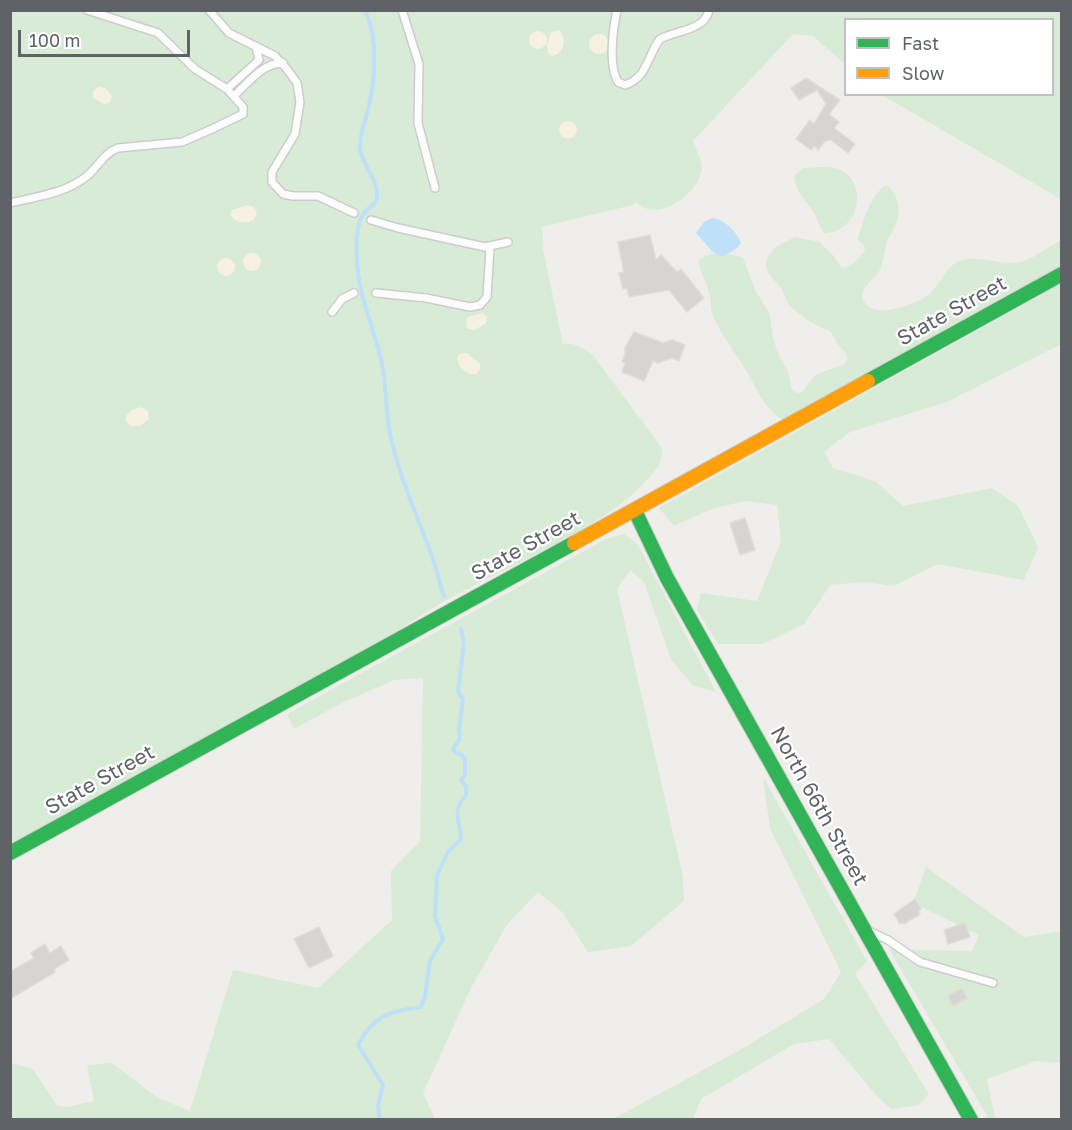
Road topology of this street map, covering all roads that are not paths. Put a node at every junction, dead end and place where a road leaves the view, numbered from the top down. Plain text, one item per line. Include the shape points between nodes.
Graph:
1 (87, 10) edge
2 (209, 10) edge
3 (402, 10) edge
4 (617, 10) edge
5 (710, 10) edge
6 (102, 13) edge
7 (256, 46) junction
8 (283, 63) junction
9 (228, 89) junction
10 (234, 96) junction
11 (435, 188) dead end
12 (10, 203) edge
13 (354, 213) dead end
14 (371, 220) dead end
15 (508, 242) dead end
16 (490, 247) junction
17 (1062, 274) edge
18 (354, 293) dead end
19 (376, 293) dead end
20 (332, 312) dead end
21 (635, 511) junction
22 (10, 854) edge
23 (863, 928) junction
24 (993, 983) dead end
25 (971, 1119) edge

1 - 6 lane
2 - 7 lane via 229,33
3 - 11 lane via 419,64 418,123
4 - 5 lane via 614,71 618,82 625,85 642,74 660,39 699,25
6 - 9 lane via 158,33 195,69
7 - 8 lane
7 - 9 lane via 259,60
8 - 10 lane via 265,67
8 - 13 lane via 297,83 299,114 292,140 272,172 272,182 288,196 318,196
9 - 10 lane
10 - 12 lane via 244,111 235,119 182,142 118,147 73,185
14 - 16 lane
15 - 16 lane
16 - 19 lane via 487,297 480,305 470,307
17 - 21 street, State Street
18 - 20 lane via 342,299
21 - 22 street, State Street
21 - 23 street, North 66th Street via 667,578
23 - 24 lane via 920,962
23 - 25 street, North 66th Street

